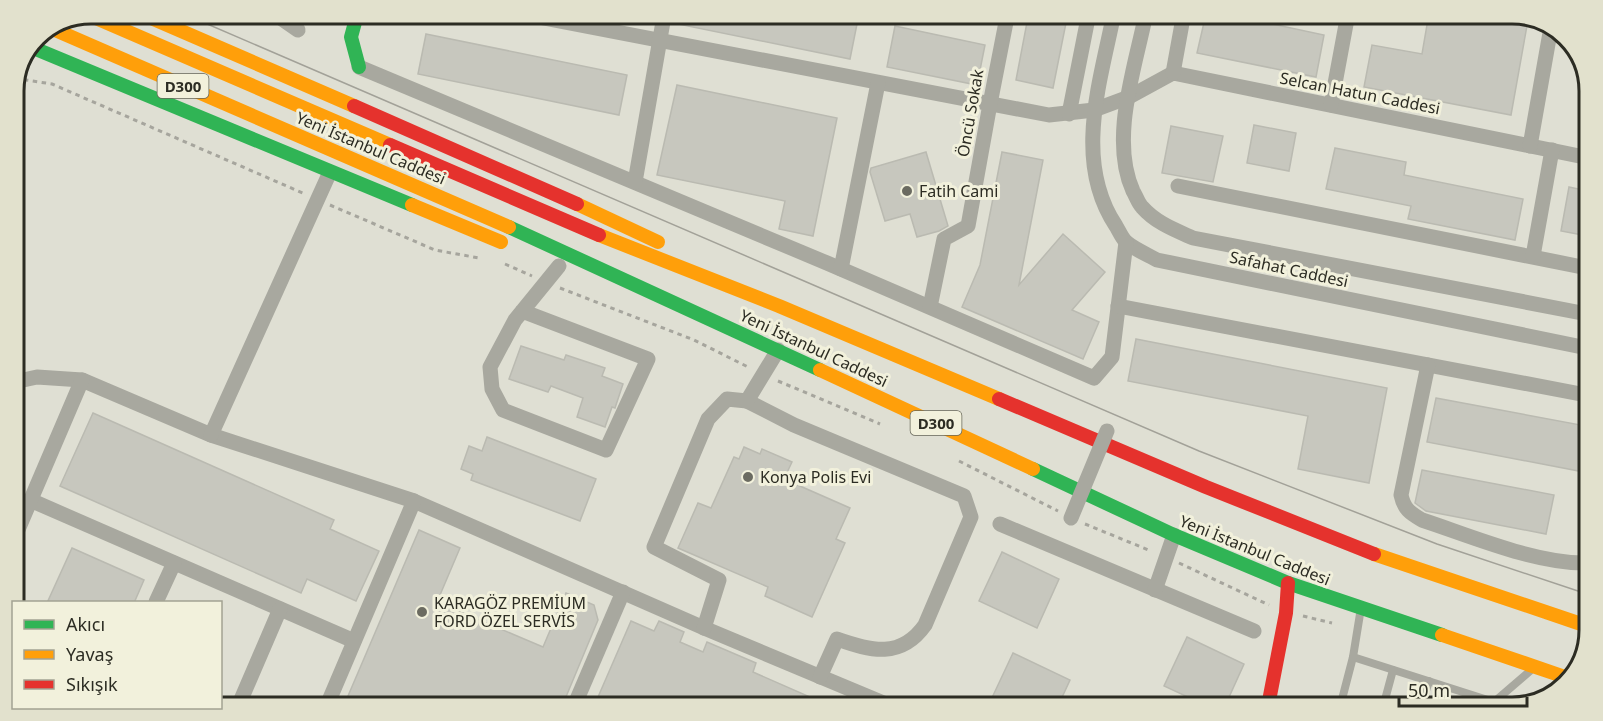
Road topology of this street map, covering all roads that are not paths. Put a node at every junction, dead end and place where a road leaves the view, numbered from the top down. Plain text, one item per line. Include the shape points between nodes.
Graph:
1 (110, 24) edge
2 (165, 24) edge
3 (289, 24) edge
4 (355, 24) edge
5 (575, 24) edge
6 (662, 24) edge
7 (1006, 24) edge
8 (1087, 24) edge
9 (1112, 24) edge
10 (1144, 24) edge
11 (1182, 24) edge
12 (1346, 24) edge
13 (298, 30) dead end
14 (60, 32) edge
15 (1549, 36) edge
16 (659, 40) junction
17 (43, 45) edge
18 (38, 50) edge
19 (63, 60) junction
20 (30, 66) edge
21 (359, 67) joint
22 (1173, 73) junction
23 (879, 82) junction
24 (1129, 96) junction
25 (990, 104) junction
26 (1331, 105) junction
27 (1094, 110) junction
28 (1069, 114) junction
29 (1530, 146) junction
30 (1552, 150) junction
31 (1579, 156) edge
32 (330, 172) junction
33 (634, 182) junction
34 (1178, 186) dead end
35 (1126, 242) junction
36 (516, 248) dead end
37 (1533, 256) junction
38 (554, 263) joint
39 (1579, 266) edge
40 (841, 269) junction
41 (661, 295) junction
42 (779, 306) junction
43 (1118, 306) junction
44 (930, 307) junction
45 (522, 311) junction
46 (1579, 312) edge
47 (1579, 346) edge
48 (778, 350) junction
49 (1428, 365) junction
50 (24, 380) edge
51 (82, 380) junction
52 (1579, 394) edge
53 (747, 401) junction
54 (1107, 431) dead end
55 (211, 435) junction
56 (30, 500) junction
57 (414, 501) junction
58 (24, 515) edge
59 (1071, 518) road end
60 (1000, 524) dead end
61 (1174, 535) junction
62 (174, 563) junction
63 (1579, 563) edge
64 (1288, 583) junction
65 (1155, 590) junction
66 (623, 592) junction
67 (157, 601) edge
68 (280, 609) junction
69 (1360, 609) junction
70 (1579, 623) edge
71 (704, 628) junction
72 (1254, 632) dead end
73 (354, 641) junction
74 (1353, 657) junction
75 (1534, 667) junction
76 (1393, 670) junction
77 (1560, 676) edge
78 (820, 677) junction
79 (1429, 681) junction
80 (242, 697) edge
81 (331, 697) edge
82 (578, 697) edge
83 (869, 697) edge
84 (1270, 697) edge
85 (1343, 697) edge
86 (1386, 697) edge
87 (1424, 697) edge
88 (1472, 697) edge
89 (1502, 697) edge

1 - 42 main road, Yeni İstanbul Caddesi / D300 via 588,231
2 - 42 main road via 604,216
3 - 13 street
4 - 21 main road via 351,37
5 - 16 street
6 - 16 street
7 - 25 street, Öncü Sokak
8 - 28 street
9 - 27 street, Safahat Caddesi
10 - 24 street, Safahat Caddesi
11 - 22 street
12 - 26 street
14 - 41 main road, Yeni İstanbul Caddesi / D300
15 - 29 street
16 - 23 street
16 - 33 street
17 - 19 main road
18 - 19 main road
19 - 20 main road
19 - 32 main road
21 - 33 street
22 - 24 street
22 - 26 street, Selcan Hatun Caddesi
23 - 25 street
23 - 40 street
24 - 27 street
24 - 46 street, Safahat Caddesi via 1122,137 1126,175 1140,206 1164,226 1193,238
25 - 28 street via 1049,115
25 - 44 street, Öncü Sokak via 968,226 944,239
26 - 29 street, Selcan Hatun Caddesi
27 - 28 street
27 - 35 street, Safahat Caddesi via 1092,154 1097,184 1107,214
29 - 30 street, Selcan Hatun Caddesi
30 - 31 street, Selcan Hatun Caddesi
30 - 37 street
32 - 36 main road
32 - 55 street
33 - 40 street
34 - 37 street
35 - 43 street
35 - 47 street, Safahat Caddesi via 1157,260
37 - 39 street
38 - 41 main road via 622,288
38 - 45 street via 546,283
40 - 44 street
41 - 48 main road, Yeni İstanbul Caddesi / D300
42 - 70 main road, Yeni İstanbul Caddesi / D300 via 1254,507 1376,555
43 - 44 street via 1112,357 1094,378
43 - 49 street
45 - 45 street via 490,367 492,390 503,410 606,450 648,359
48 - 53 street
48 - 61 main road, Yeni İstanbul Caddesi / D300
49 - 52 street
49 - 63 street via 1401,495 1408,512 1543,559
50 - 51 street
51 - 55 street
51 - 56 street
53 - 71 street via 727,399 708,418 654,547 719,580
53 - 78 street via 794,425 964,496 969,506 971,517 916,638 884,650 837,639
54 - 59 street, bridge
55 - 57 street
56 - 58 street
56 - 62 street
57 - 66 street
57 - 73 street
60 - 65 street
61 - 64 main road, Yeni İstanbul Caddesi / D300
61 - 65 street
62 - 67 street
62 - 68 street
64 - 69 main road, Yeni İstanbul Caddesi / D300
64 - 84 main road
65 - 72 street
66 - 71 street
66 - 82 street
68 - 73 street
68 - 80 street
69 - 74 lane
69 - 75 main road, Yeni İstanbul Caddesi / D300
71 - 78 street
73 - 81 street
74 - 76 lane
74 - 85 lane
75 - 77 main road, Yeni İstanbul Caddesi / D300
75 - 89 lane
76 - 79 lane
76 - 86 lane
78 - 83 street
79 - 87 lane
79 - 88 lane

